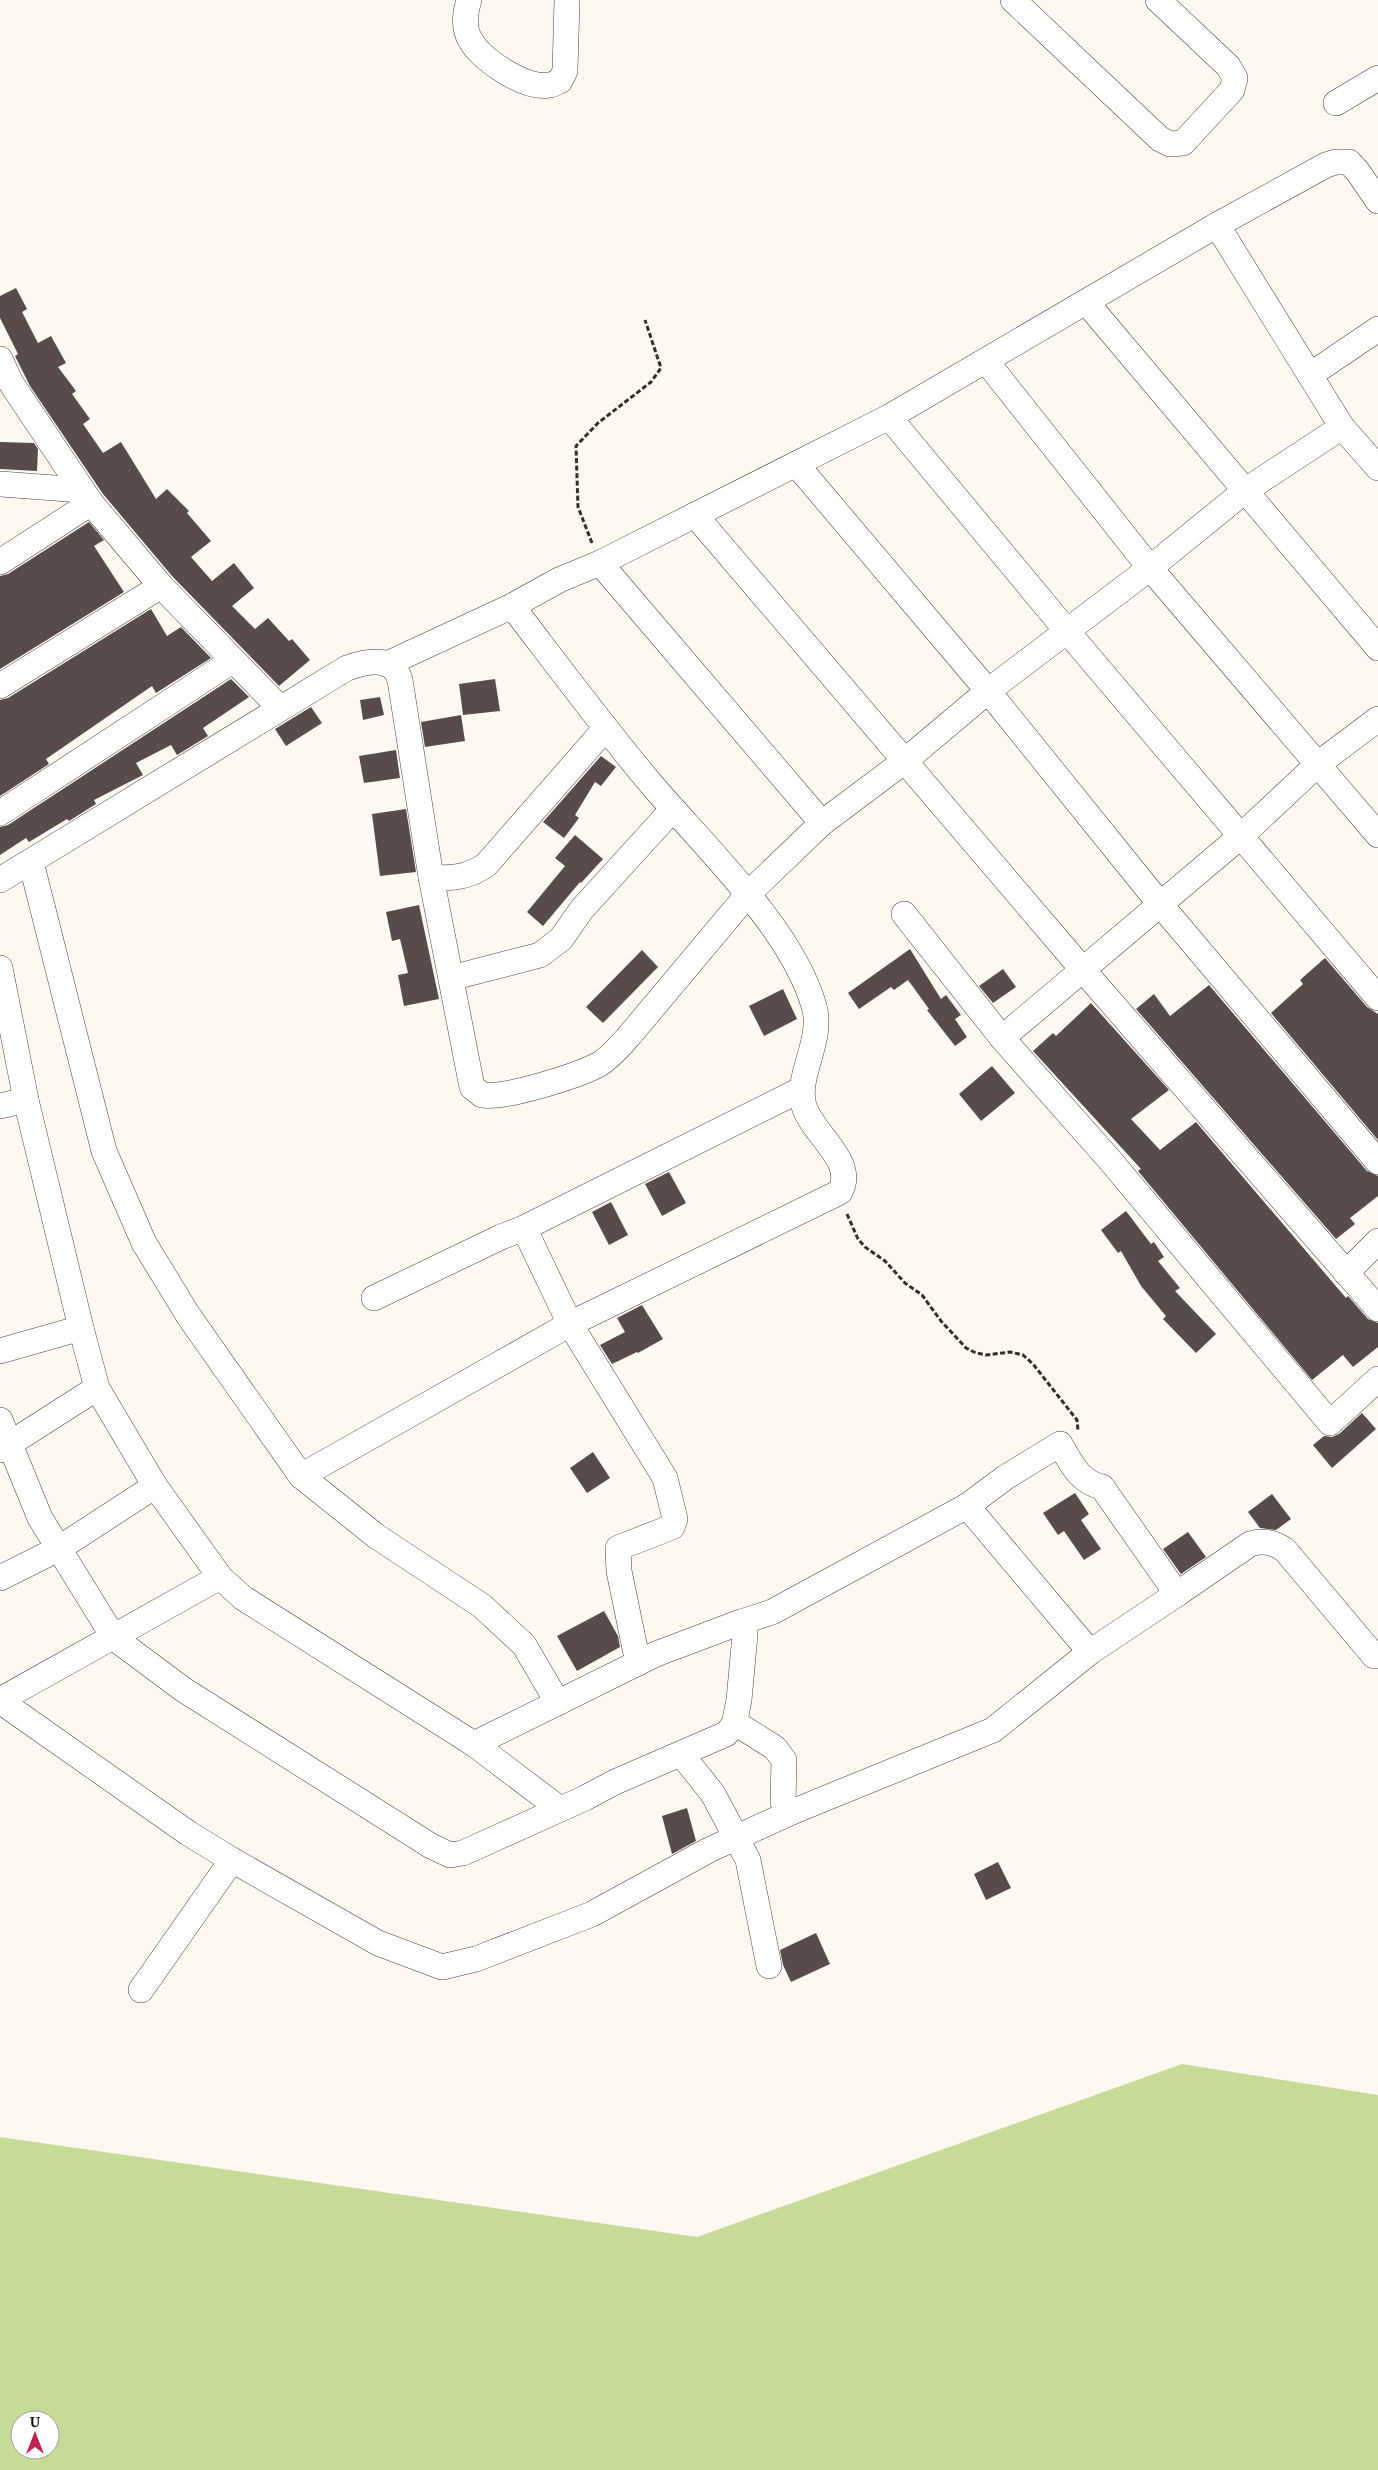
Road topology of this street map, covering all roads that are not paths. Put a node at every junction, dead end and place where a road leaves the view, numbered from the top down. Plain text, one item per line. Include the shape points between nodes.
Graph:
1 (469, 0) edge
2 (567, 0) edge
3 (1013, 0) edge
4 (1158, 0) edge
5 (1378, 78) edge
6 (1336, 103) dead end
7 (1378, 201) edge
8 (1217, 225) junction
9 (1086, 302) junction
10 (1378, 329) edge
11 (0, 359) edge
12 (986, 361) junction
13 (1310, 375) junction
14 (6, 382) edge
15 (889, 417) junction
16 (1342, 427) junction
17 (796, 464) junction
18 (1378, 468) edge
19 (0, 484) edge
20 (1246, 490) junction
21 (86, 497) junction
22 (695, 515) junction
23 (0, 562) edge
24 (600, 563) junction
25 (1150, 568) junction
26 (161, 586) junction
27 (512, 606) junction
28 (1066, 630) junction
29 (1378, 648) edge
30 (232, 660) junction
31 (387, 664) junction
32 (0, 686) edge
33 (988, 691) junction
34 (280, 708) junction
35 (1378, 719) edge
36 (605, 729) junction
37 (906, 760) junction
38 (1318, 764) junction
39 (672, 809) junction
40 (0, 812) edge
41 (822, 823) junction
42 (1378, 835) edge
43 (1242, 836) junction
44 (31, 862) junction
45 (431, 877) junction
46 (0, 880) edge
47 (748, 894) junction
48 (1160, 904) junction
49 (904, 914) dead end
50 (0, 968) edge
51 (1083, 970) junction
52 (451, 978) junction
53 (1378, 998) edge
54 (1002, 1038) junction
55 (802, 1089) junction
56 (26, 1100) junction
57 (0, 1106) edge
58 (1378, 1162) edge
59 (524, 1228) junction
60 (1378, 1241) edge
61 (1346, 1272) junction
62 (374, 1298) dead end
63 (1378, 1310) edge
64 (570, 1324) junction
65 (81, 1328) junction
66 (0, 1351) edge
67 (1378, 1379) edge
68 (97, 1388) junction
69 (0, 1420) edge
70 (5, 1448) edge
71 (301, 1476) junction
72 (155, 1486) junction
73 (967, 1506) junction
74 (58, 1549) junction
75 (220, 1577) junction
76 (0, 1578) edge
77 (1177, 1594) junction
78 (741, 1622) junction
79 (114, 1638) junction
80 (1090, 1652) junction
81 (1378, 1656) edge
82 (638, 1663) junction
83 (0, 1701) edge
84 (558, 1703) junction
85 (734, 1725) junction
86 (474, 1744) junction
87 (682, 1755) junction
88 (560, 1809) junction
89 (792, 1812) junction
90 (736, 1839) junction
91 (232, 1860) junction
92 (769, 1966) dead end
93 (141, 1990) dead end

1 - 2 street via 464,22 470,41 486,59 525,81 548,86 560,81 565,71
3 - 4 street via 1160,139 1170,144 1183,143 1232,90 1236,78 1228,66
5 - 6 street
7 - 8 street via 1349,162 1336,162
8 - 9 street
8 - 13 street
9 - 12 street
9 - 20 street
10 - 13 street
11 - 14 street
12 - 15 street
12 - 25 street
13 - 16 street
14 - 21 street
15 - 17 street
15 - 28 street
16 - 18 street
16 - 20 street
17 - 22 street
17 - 33 street
19 - 21 street
20 - 25 street
20 - 29 street
21 - 23 street
21 - 26 street
22 - 24 street
22 - 37 street
24 - 27 street via 559,580
24 - 41 street
25 - 28 street
25 - 38 street
26 - 30 street
26 - 32 street
27 - 31 street
27 - 36 street
28 - 33 street
28 - 43 street
30 - 34 street
30 - 40 street
31 - 34 street via 373,661 347,668
31 - 45 street via 396,670 400,680
33 - 37 street
33 - 48 street
34 - 44 street
35 - 38 street
36 - 39 street
36 - 45 street via 486,865 457,878
37 - 41 street
37 - 51 street
38 - 42 street
38 - 43 street
39 - 47 street
39 - 52 street via 582,909 561,939 540,955
41 - 47 street
43 - 48 street
43 - 53 street
44 - 46 street
44 - 71 street via 104,1151 144,1244 188,1316
45 - 52 street
47 - 52 street via 611,1055 585,1070 530,1087 490,1096 474,1090
47 - 55 street via 789,952 814,1007 815,1038
48 - 51 street
48 - 58 street
49 - 54 street
50 - 56 street
51 - 54 street
51 - 61 street
54 - 67 street via 1109,1159 1330,1424
55 - 59 street
55 - 64 street via 808,1117 844,1172 840,1192
56 - 57 street
56 - 65 street
59 - 62 street
59 - 64 street
60 - 61 street
61 - 63 street
64 - 71 street
64 - 82 street via 665,1478 674,1512 672,1527 618,1548 619,1571
65 - 66 street
65 - 68 street
68 - 70 street
68 - 72 street
69 - 70 street
70 - 74 street
71 - 84 street via 376,1536 482,1606 524,1645
72 - 74 street
72 - 75 street
73 - 77 street via 1060,1444 1079,1474 1092,1485 1102,1487
73 - 78 street via 772,1612
73 - 80 street
74 - 76 street
74 - 79 street
75 - 79 street
75 - 86 street via 244,1598
77 - 80 street
77 - 81 street via 1250,1544 1258,1541 1274,1543 1285,1550 1374,1656
78 - 82 street
78 - 85 street via 745,1635
79 - 83 street
79 - 88 street via 184,1690 443,1853 464,1853
80 - 89 street via 993,1730
82 - 84 street
83 - 91 street via 188,1833
84 - 86 street
85 - 87 street via 726,1734
85 - 89 street via 776,1748 784,1760 783,1802
86 - 88 street
87 - 88 street
87 - 90 street via 713,1794
89 - 90 street
90 - 91 street via 709,1850 592,1914 476,1959 442,1967 378,1943
90 - 92 street via 748,1860
91 - 93 street

